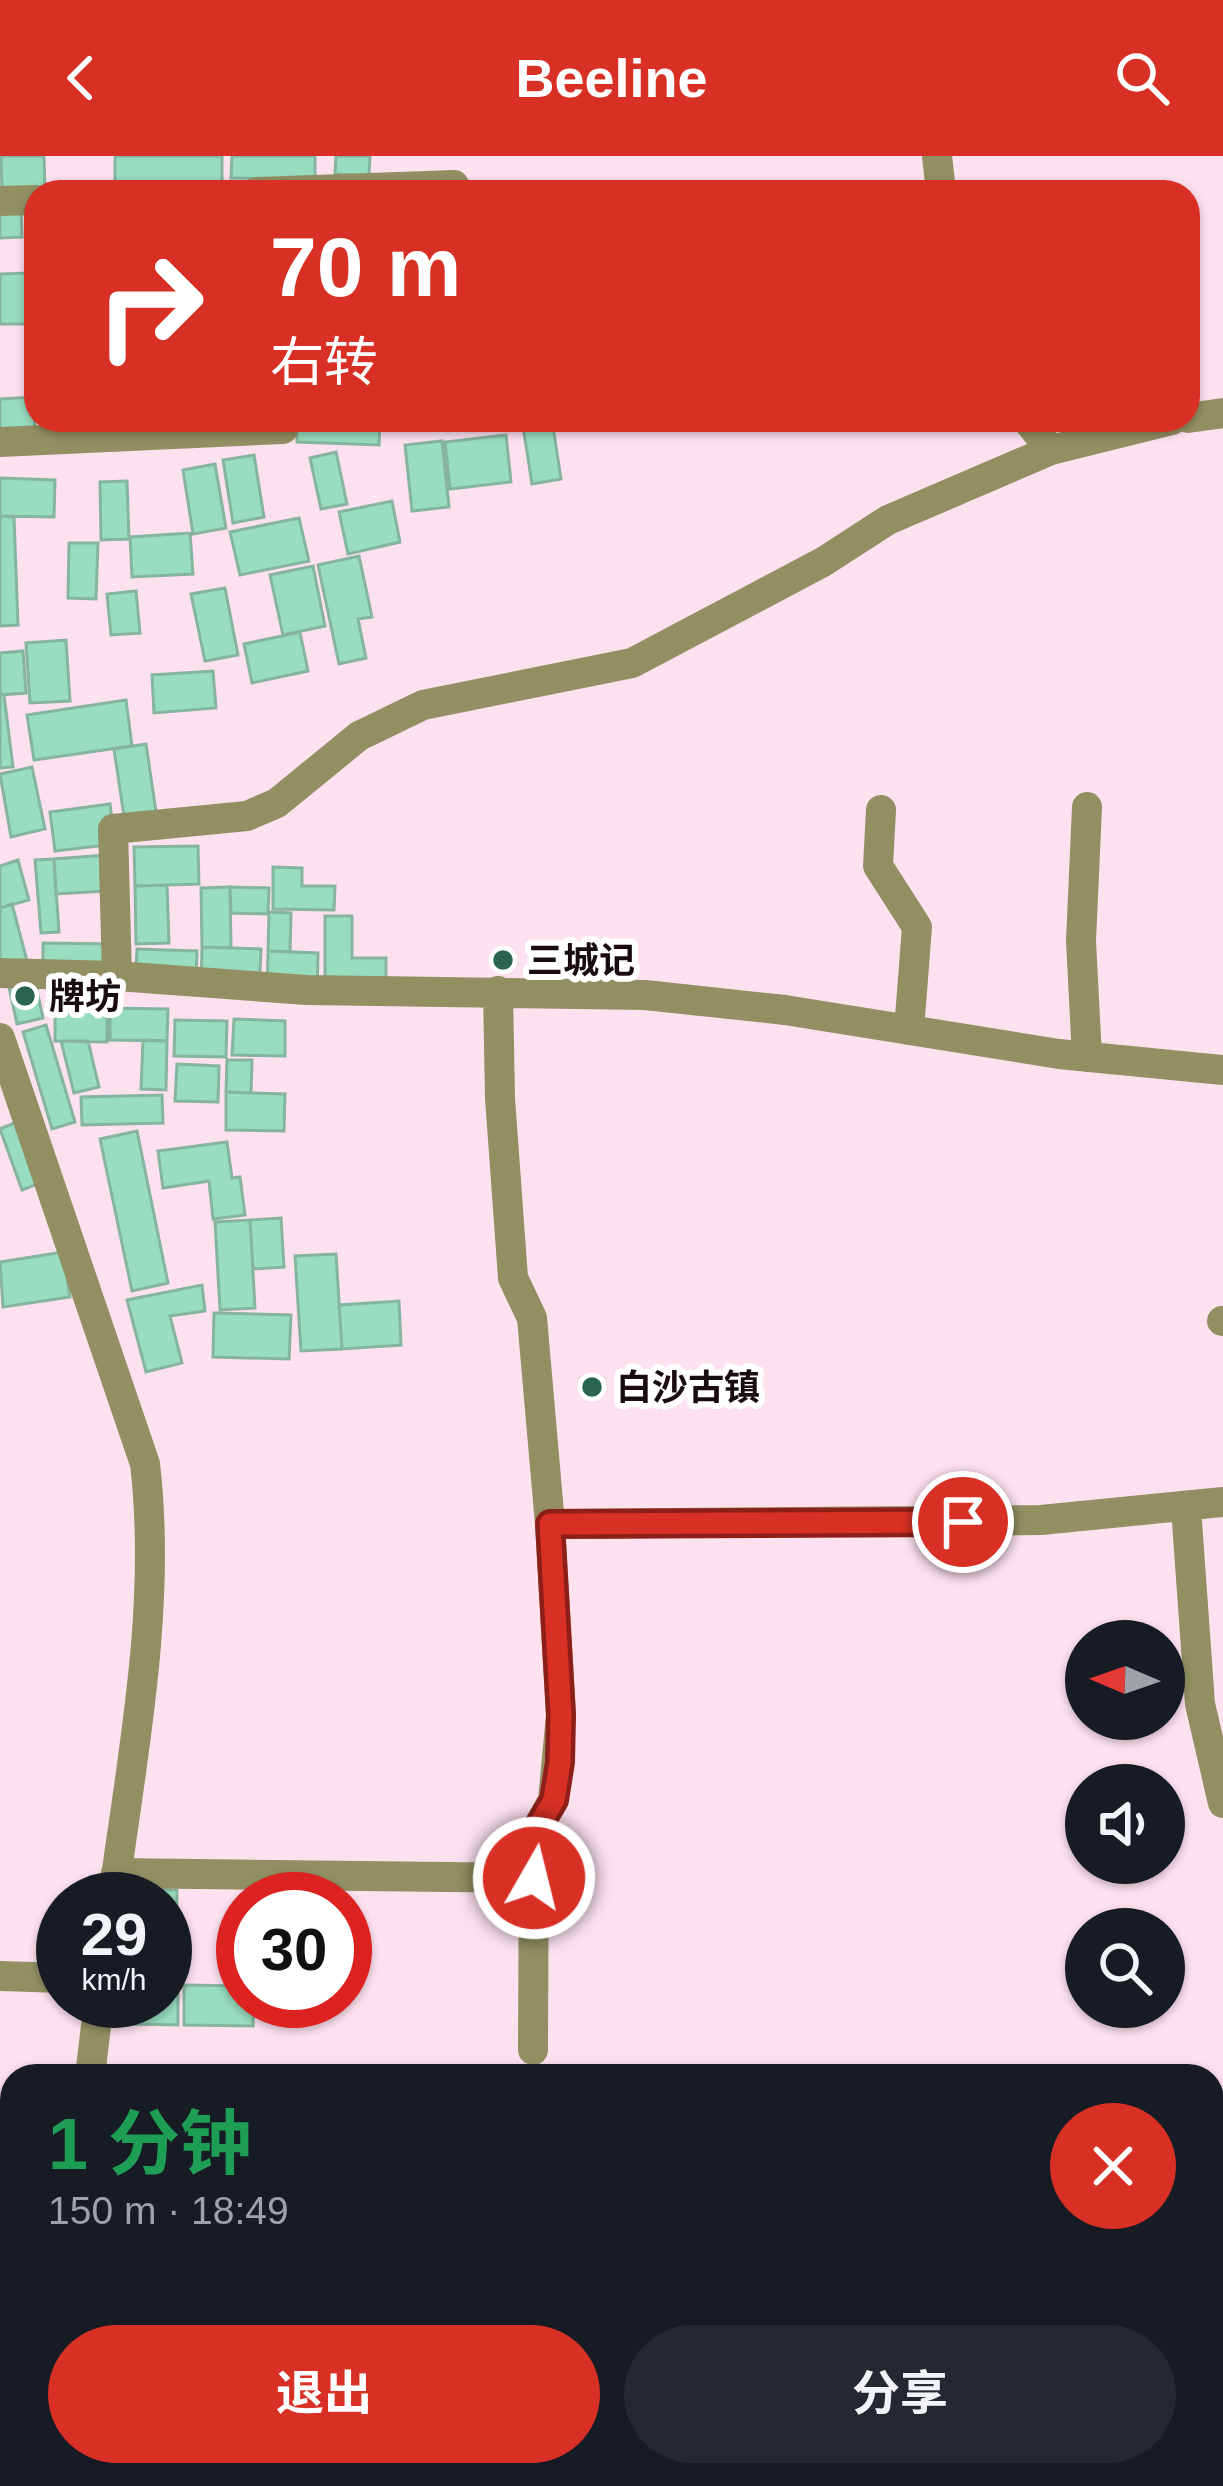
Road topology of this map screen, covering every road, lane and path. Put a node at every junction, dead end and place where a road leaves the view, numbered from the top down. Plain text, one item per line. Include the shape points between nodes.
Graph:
1 (237, 432) edge
2 (1037, 432) edge
3 (1124, 432) edge
4 (0, 442) edge
5 (1051, 450) junction
6 (1087, 806) dead end
7 (881, 810) dead end
8 (0, 973) edge
9 (117, 976) junction
10 (498, 992) junction
11 (909, 1030) junction
12 (0, 1038) edge
13 (1087, 1057) junction
14 (1223, 1070) edge
15 (1223, 1502) edge
16 (1186, 1508) junction
17 (550, 1524) junction
18 (1223, 1803) edge
19 (116, 1872) edge
20 (534, 1878) junction
21 (192, 1885) edge
22 (0, 1976) edge
23 (36, 1977) edge
24 (96, 2028) edge
25 (533, 2050) dead end
26 (91, 2064) edge

1 - 4 street
2 - 5 street
3 - 5 street
5 - 9 street via 888,520 632,663 423,705 359,736 277,803 247,816 113,829
6 - 13 street
7 - 11 street via 878,866 917,927
8 - 9 street
9 - 10 street via 306,990
10 - 11 street via 715,1001
10 - 17 street via 513,1278 532,1318
11 - 13 street
12 - 19 street via 146,1464 142,1675
13 - 14 street
15 - 16 street
16 - 17 street via 1002,1521
16 - 18 street via 1200,1704
17 - 20 street via 560,1762 554,1800 534,1834
20 - 21 street
20 - 25 street
22 - 23 street
24 - 26 street

